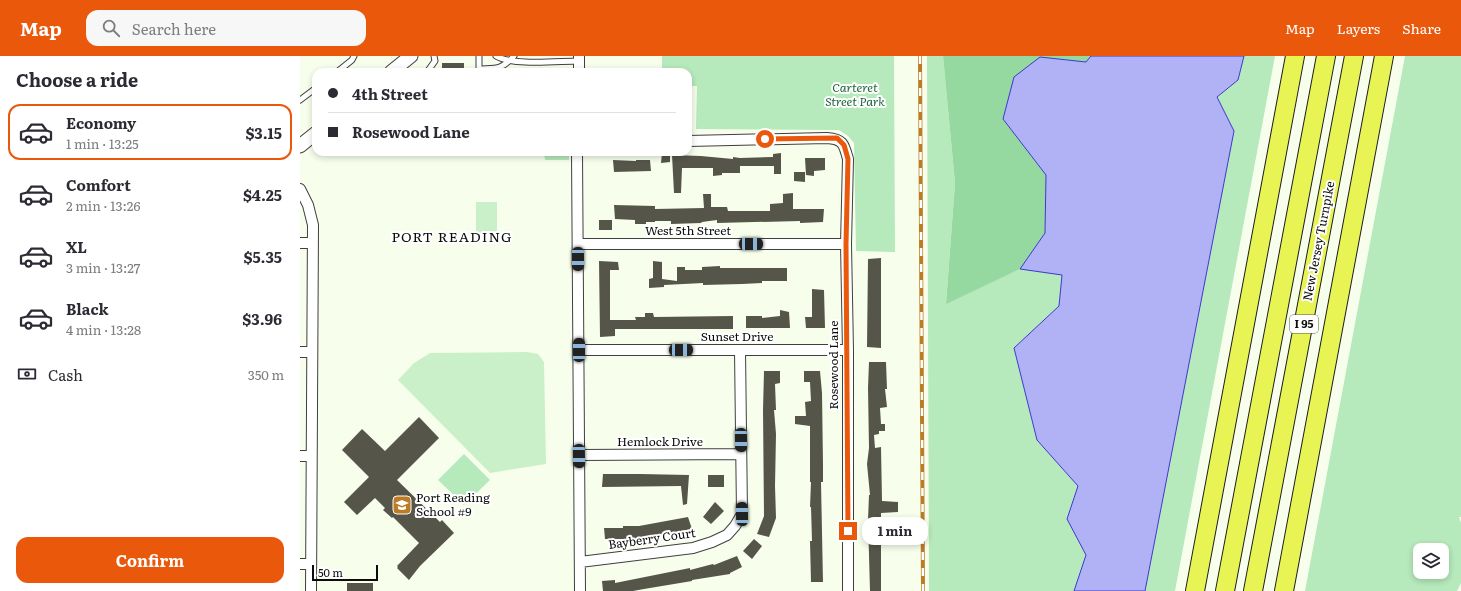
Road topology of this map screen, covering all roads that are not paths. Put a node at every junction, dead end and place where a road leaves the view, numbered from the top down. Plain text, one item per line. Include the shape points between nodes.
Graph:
1 (354, 56) edge
2 (411, 56) edge
3 (434, 56) edge
4 (479, 56) edge
5 (496, 56) edge
6 (514, 56) edge
7 (1295, 56) edge
8 (1326, 56) edge
9 (1354, 56) edge
10 (1384, 56) edge
11 (579, 58) edge
12 (510, 61) junction
13 (342, 68) edge
14 (398, 68) edge
15 (430, 68) edge
16 (479, 68) edge
17 (499, 68) edge
18 (312, 91) edge
19 (300, 100) edge
20 (312, 136) edge
21 (692, 141) edge
22 (300, 146) edge
23 (577, 156) edge
24 (300, 189) edge
25 (300, 243) edge
26 (312, 243) junction
27 (578, 244) junction
28 (846, 244) junction
29 (579, 350) junction
30 (740, 350) junction
31 (848, 350) junction
32 (300, 352) edge
33 (312, 352) junction
34 (741, 454) junction
35 (300, 456) edge
36 (311, 456) junction
37 (579, 456) junction
38 (580, 562) junction
39 (300, 564) edge
40 (310, 564) junction
41 (311, 591) edge
42 (580, 591) edge
43 (848, 591) edge
44 (1195, 591) edge
45 (1225, 591) edge
46 (1253, 591) edge
47 (1284, 591) edge

1 - 13 lane
2 - 14 street
3 - 15 lane via 435,61
4 - 16 lane
5 - 12 lane
6 - 12 lane
7 - 44 highway
8 - 45 highway, I 95
9 - 46 highway, New Jersey Turnpike / I 95
10 - 47 highway, I 95
11 - 12 lane
12 - 17 lane
18 - 19 lane
20 - 22 street
21 - 28 street, Rosewood Lane via 837,138 844,145 848,159
23 - 27 street
24 - 26 street via 308,205 313,225
25 - 26 street
26 - 33 street
27 - 28 street, West 5th Street
27 - 29 street
28 - 31 street, Rosewood Lane
29 - 30 street, Sunset Drive
29 - 37 street
30 - 31 street, Sunset Drive
30 - 34 street, Bayberry Court
31 - 43 street, Rosewood Lane
32 - 33 street
33 - 36 street
34 - 37 street, Hemlock Drive
34 - 38 street, Bayberry Court via 742,514 727,535 693,548
35 - 36 street
36 - 40 street
37 - 38 street
38 - 42 street
39 - 40 street
40 - 41 street

